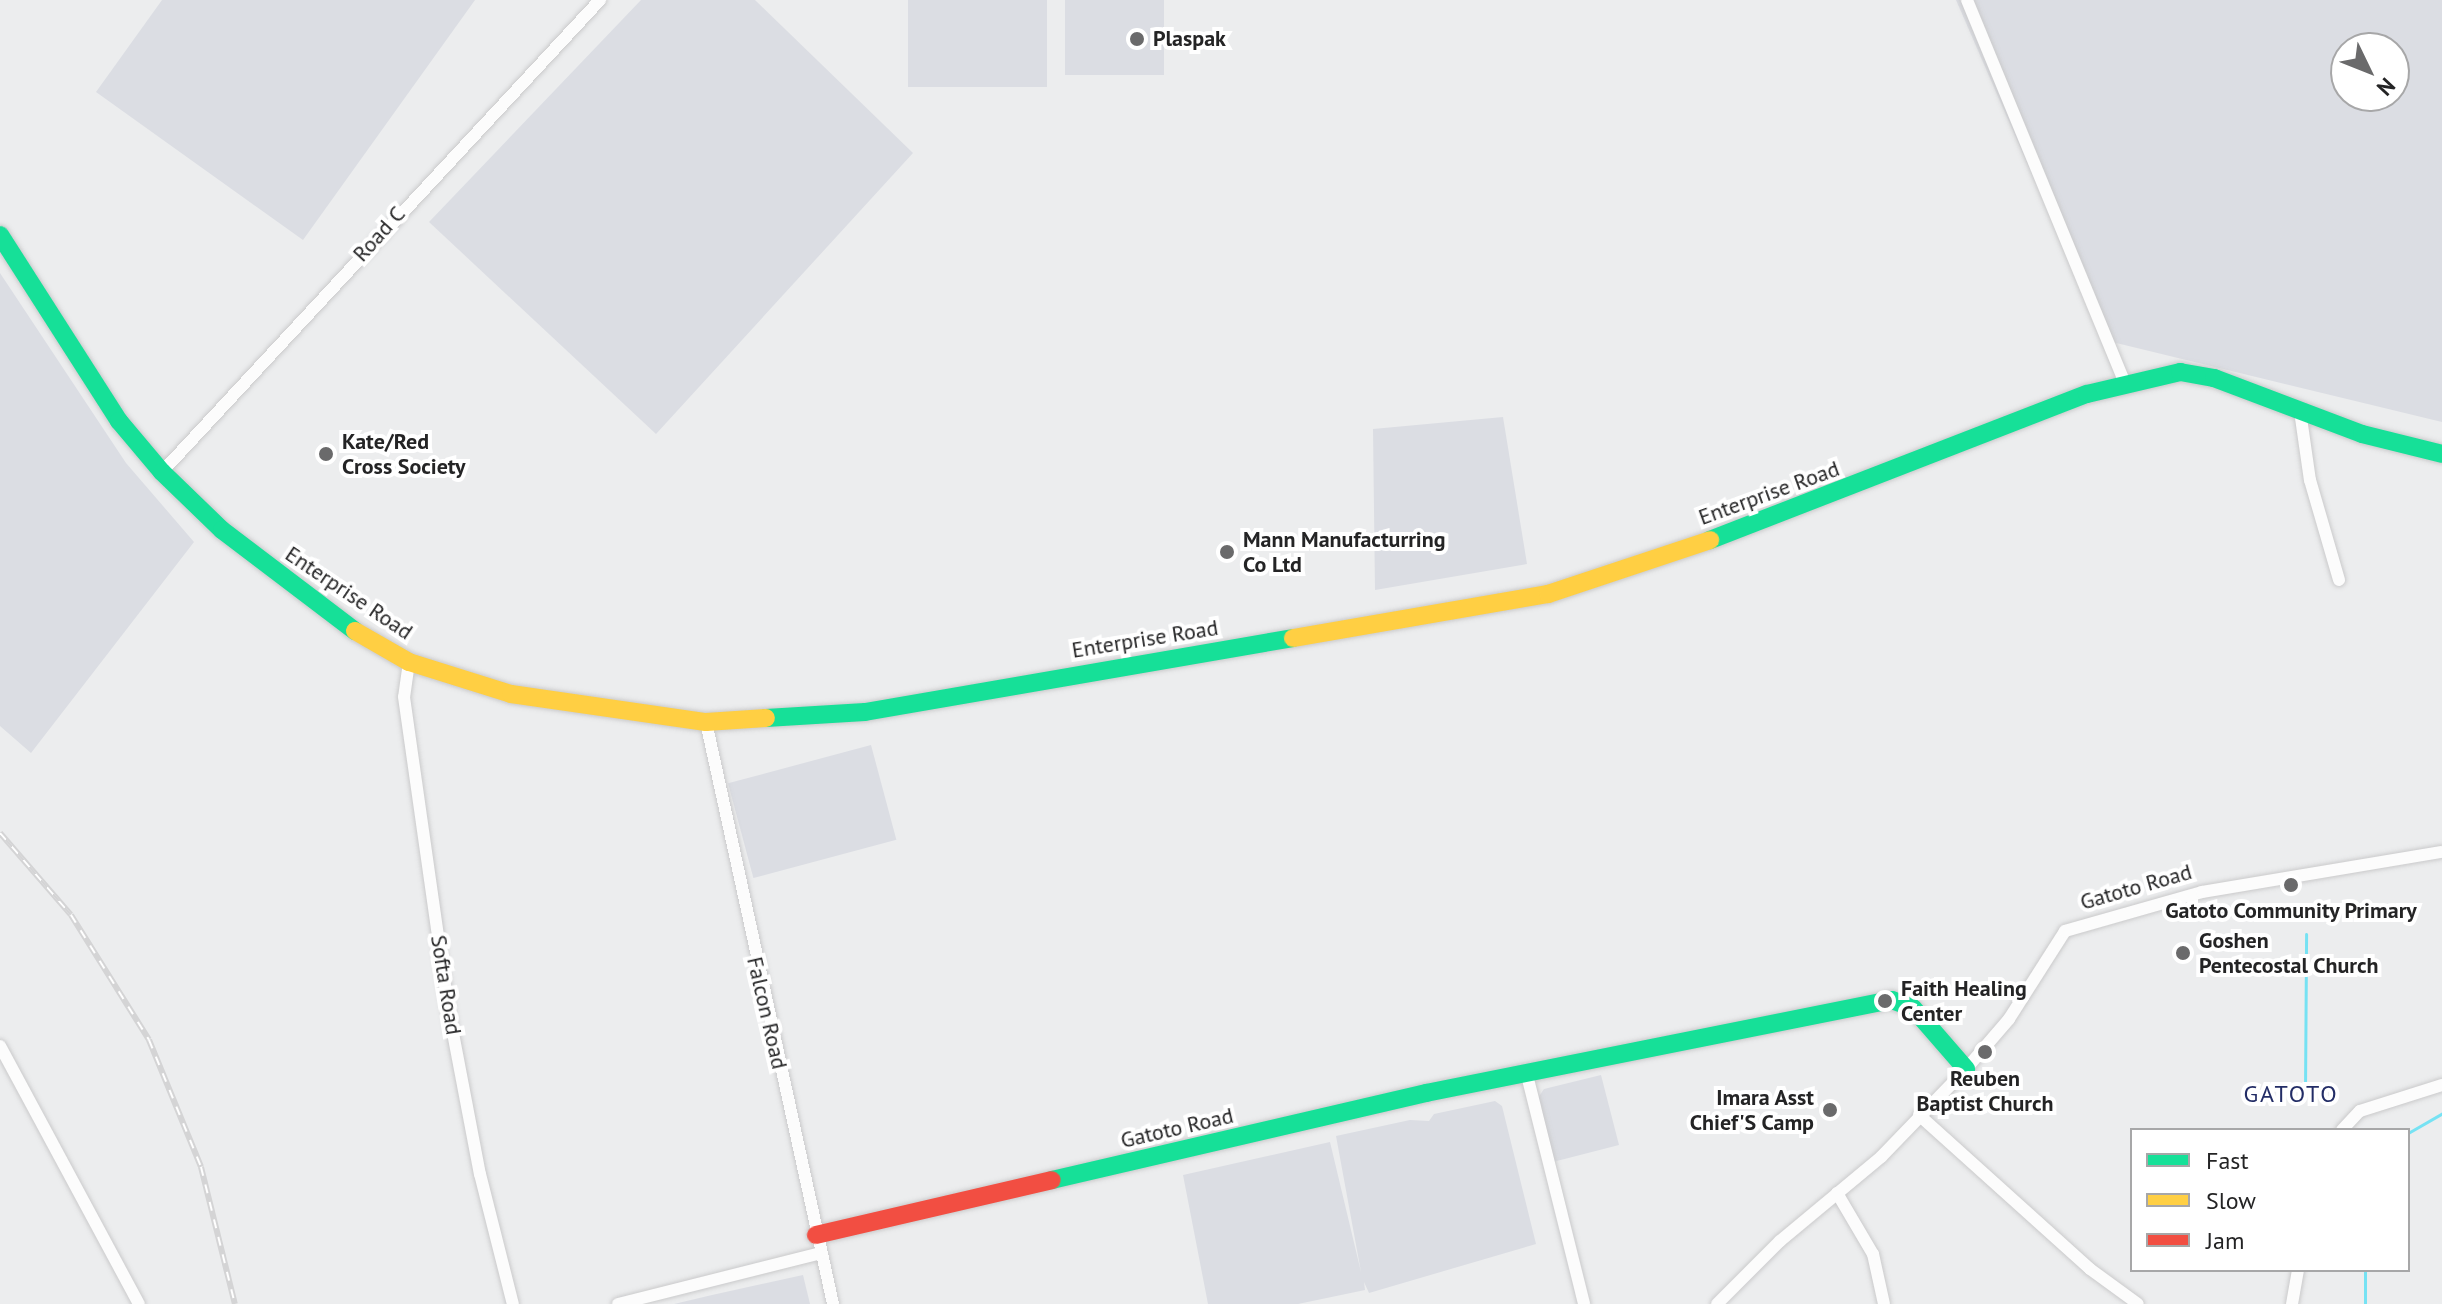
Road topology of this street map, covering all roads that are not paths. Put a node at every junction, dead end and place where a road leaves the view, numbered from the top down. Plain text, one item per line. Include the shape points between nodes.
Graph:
1 (600, 0) edge
2 (1967, 0) edge
3 (0, 235) edge
4 (2125, 383) junction
5 (2300, 411) junction
6 (2442, 454) edge
7 (162, 472) junction
8 (2339, 580) dead end
9 (409, 662) junction
10 (706, 722) junction
11 (2442, 852) edge
12 (0, 1046) edge
13 (1966, 1069) junction
14 (1527, 1075) junction
15 (2442, 1085) edge
16 (1919, 1115) junction
17 (2344, 1128) edge
18 (1837, 1193) junction
19 (818, 1244) junction
20 (2298, 1272) edge
21 (139, 1304) edge
22 (513, 1304) edge
23 (618, 1304) edge
24 (833, 1304) edge
25 (1584, 1304) edge
26 (1717, 1304) edge
27 (1884, 1304) edge
28 (2138, 1304) edge
29 (2292, 1304) edge

1 - 7 street, Road C
2 - 4 street
3 - 7 main road, Enterprise Road via 119,421
4 - 5 main road, Enterprise Road via 2180,372 2263,393
4 - 10 main road, Enterprise Road via 1689,548 1548,594 865,712
5 - 6 main road, Enterprise Road
5 - 8 street via 2310,480
7 - 9 main road, Enterprise Road via 222,530 301,593
9 - 10 main road, Enterprise Road via 523,697
9 - 22 street, Softa Road via 404,697 449,1012 480,1174
10 - 19 street, Falcon Road
11 - 13 street, Gatoto Road via 2202,892 2065,931 2009,1019
12 - 21 street
13 - 14 main road, Gatoto Road via 1913,1008 1892,1000
13 - 16 street, Gatoto Road
14 - 19 main road, Gatoto Road via 1426,1093
14 - 25 street
15 - 17 street via 2360,1111
16 - 18 street, Gatoto Road via 1881,1157
16 - 28 street via 2090,1269
18 - 26 street, Gatoto Road
18 - 27 street via 1873,1254
19 - 23 street
19 - 24 street, Falcon Road
20 - 29 street

